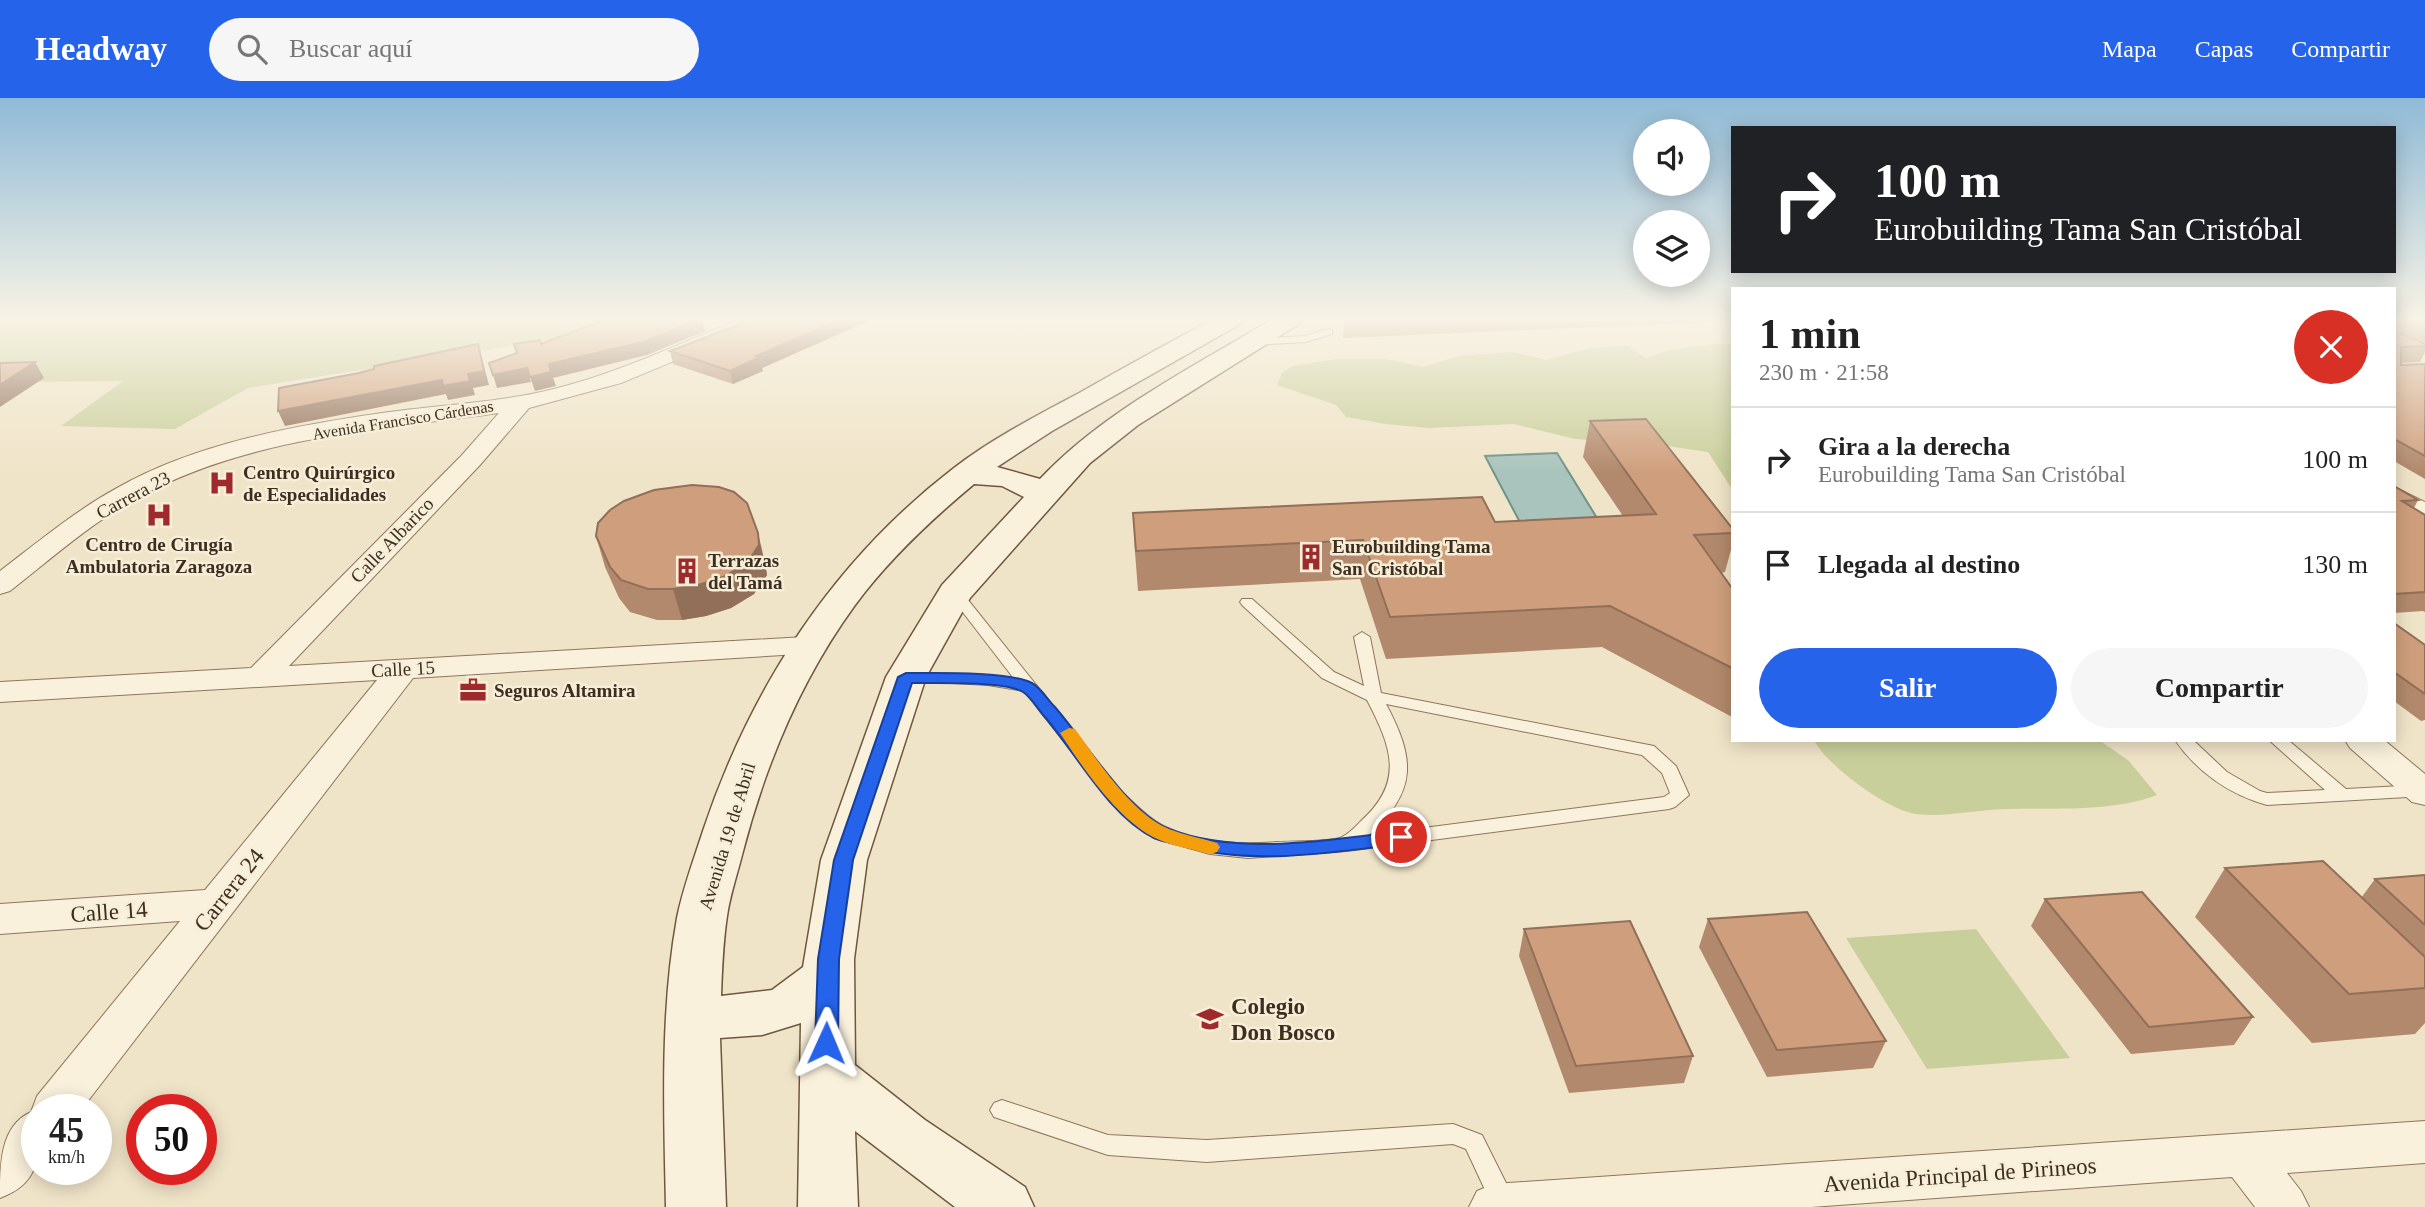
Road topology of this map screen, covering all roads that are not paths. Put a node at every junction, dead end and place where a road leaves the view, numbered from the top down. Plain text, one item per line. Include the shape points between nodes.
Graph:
1 (630, 370) edge
2 (1140, 370) edge
3 (1207, 370) edge
4 (521, 403) junction
5 (1004, 449) junction
6 (1075, 461) junction
7 (202, 462) joint
8 (966, 474) junction
9 (1042, 494) junction
10 (2396, 496) edge
11 (2425, 514) edge
12 (0, 585) edge
13 (955, 593) junction
14 (1247, 602) dead end
15 (1362, 637) dead end
16 (805, 646) junction
17 (403, 669) junction
18 (262, 675) junction
19 (906, 677) junction
20 (1028, 687) junction
21 (0, 692) edge
22 (1374, 697) junction
23 (2185, 742) edge
24 (2279, 742) edge
25 (2364, 742) edge
26 (2424, 792) edge
27 (2343, 795) junction
28 (1347, 844) junction
29 (218, 904) junction
30 (0, 919) edge
31 (828, 976) junction
32 (694, 1019) junction
33 (826, 1074) junction
34 (66, 1094) edge
35 (1002, 1110) dead end
36 (2425, 1142) edge
37 (21, 1150) edge
38 (2244, 1155) junction
39 (0, 1176) edge
40 (1670, 1201) edge
41 (1500, 1206) edge
42 (696, 1207) edge
43 (828, 1207) edge
44 (1004, 1207) edge
45 (2284, 1207) edge

1 - 4 street, Avenida Francisco Cárdenas
2 - 5 main road, Avenida 19 de Abril
3 - 6 main road via 1128,419
4 - 7 street, Avenida Francisco Cárdenas via 377,422 269,442
4 - 18 street, Calle Albarico
5 - 6 main road via 1028,461
5 - 8 main road, Avenida 19 de Abril
6 - 9 main road
7 - 12 street, Carrera 23 via 117,499
8 - 9 main road via 1004,475
8 - 16 main road, Avenida 19 de Abril via 854,579
9 - 13 main road
10 - 11 street
13 - 19 main road
13 - 20 lane
14 - 22 lane via 1328,675
15 - 22 lane
16 - 17 street, Calle 15
16 - 32 main road, Avenida 19 de Abril via 762,731 733,803 702,921
17 - 18 street, Calle 15
17 - 29 street, Carrera 24
18 - 21 street, Calle 15
19 - 20 lane via 988,680
19 - 31 main road via 844,860
20 - 28 lane via 1116,796 1161,833 1210,847 1248,851
22 - 28 lane via 1396,740 1400,773 1391,800
22 - 28 lane via 1648,750 1670,770 1680,795 1669,803
23 - 27 lane via 2228,784 2248,795 2267,799
24 - 27 lane
25 - 26 street
26 - 27 lane
29 - 30 street, Calle 14
29 - 34 street, Carrera 24
31 - 32 main road via 789,1006 762,1014
31 - 33 main road
32 - 42 main road, Avenida 19 de Abril
33 - 43 main road
33 - 44 main road via 905,1138
35 - 41 lane via 1108,1145 1207,1151 1453,1133 1474,1142
36 - 38 street, Avenida Principal de Pirineos
37 - 39 street
38 - 40 street, Avenida Principal de Pirineos
38 - 45 street
40 - 41 street, Avenida Principal de Pirineos

